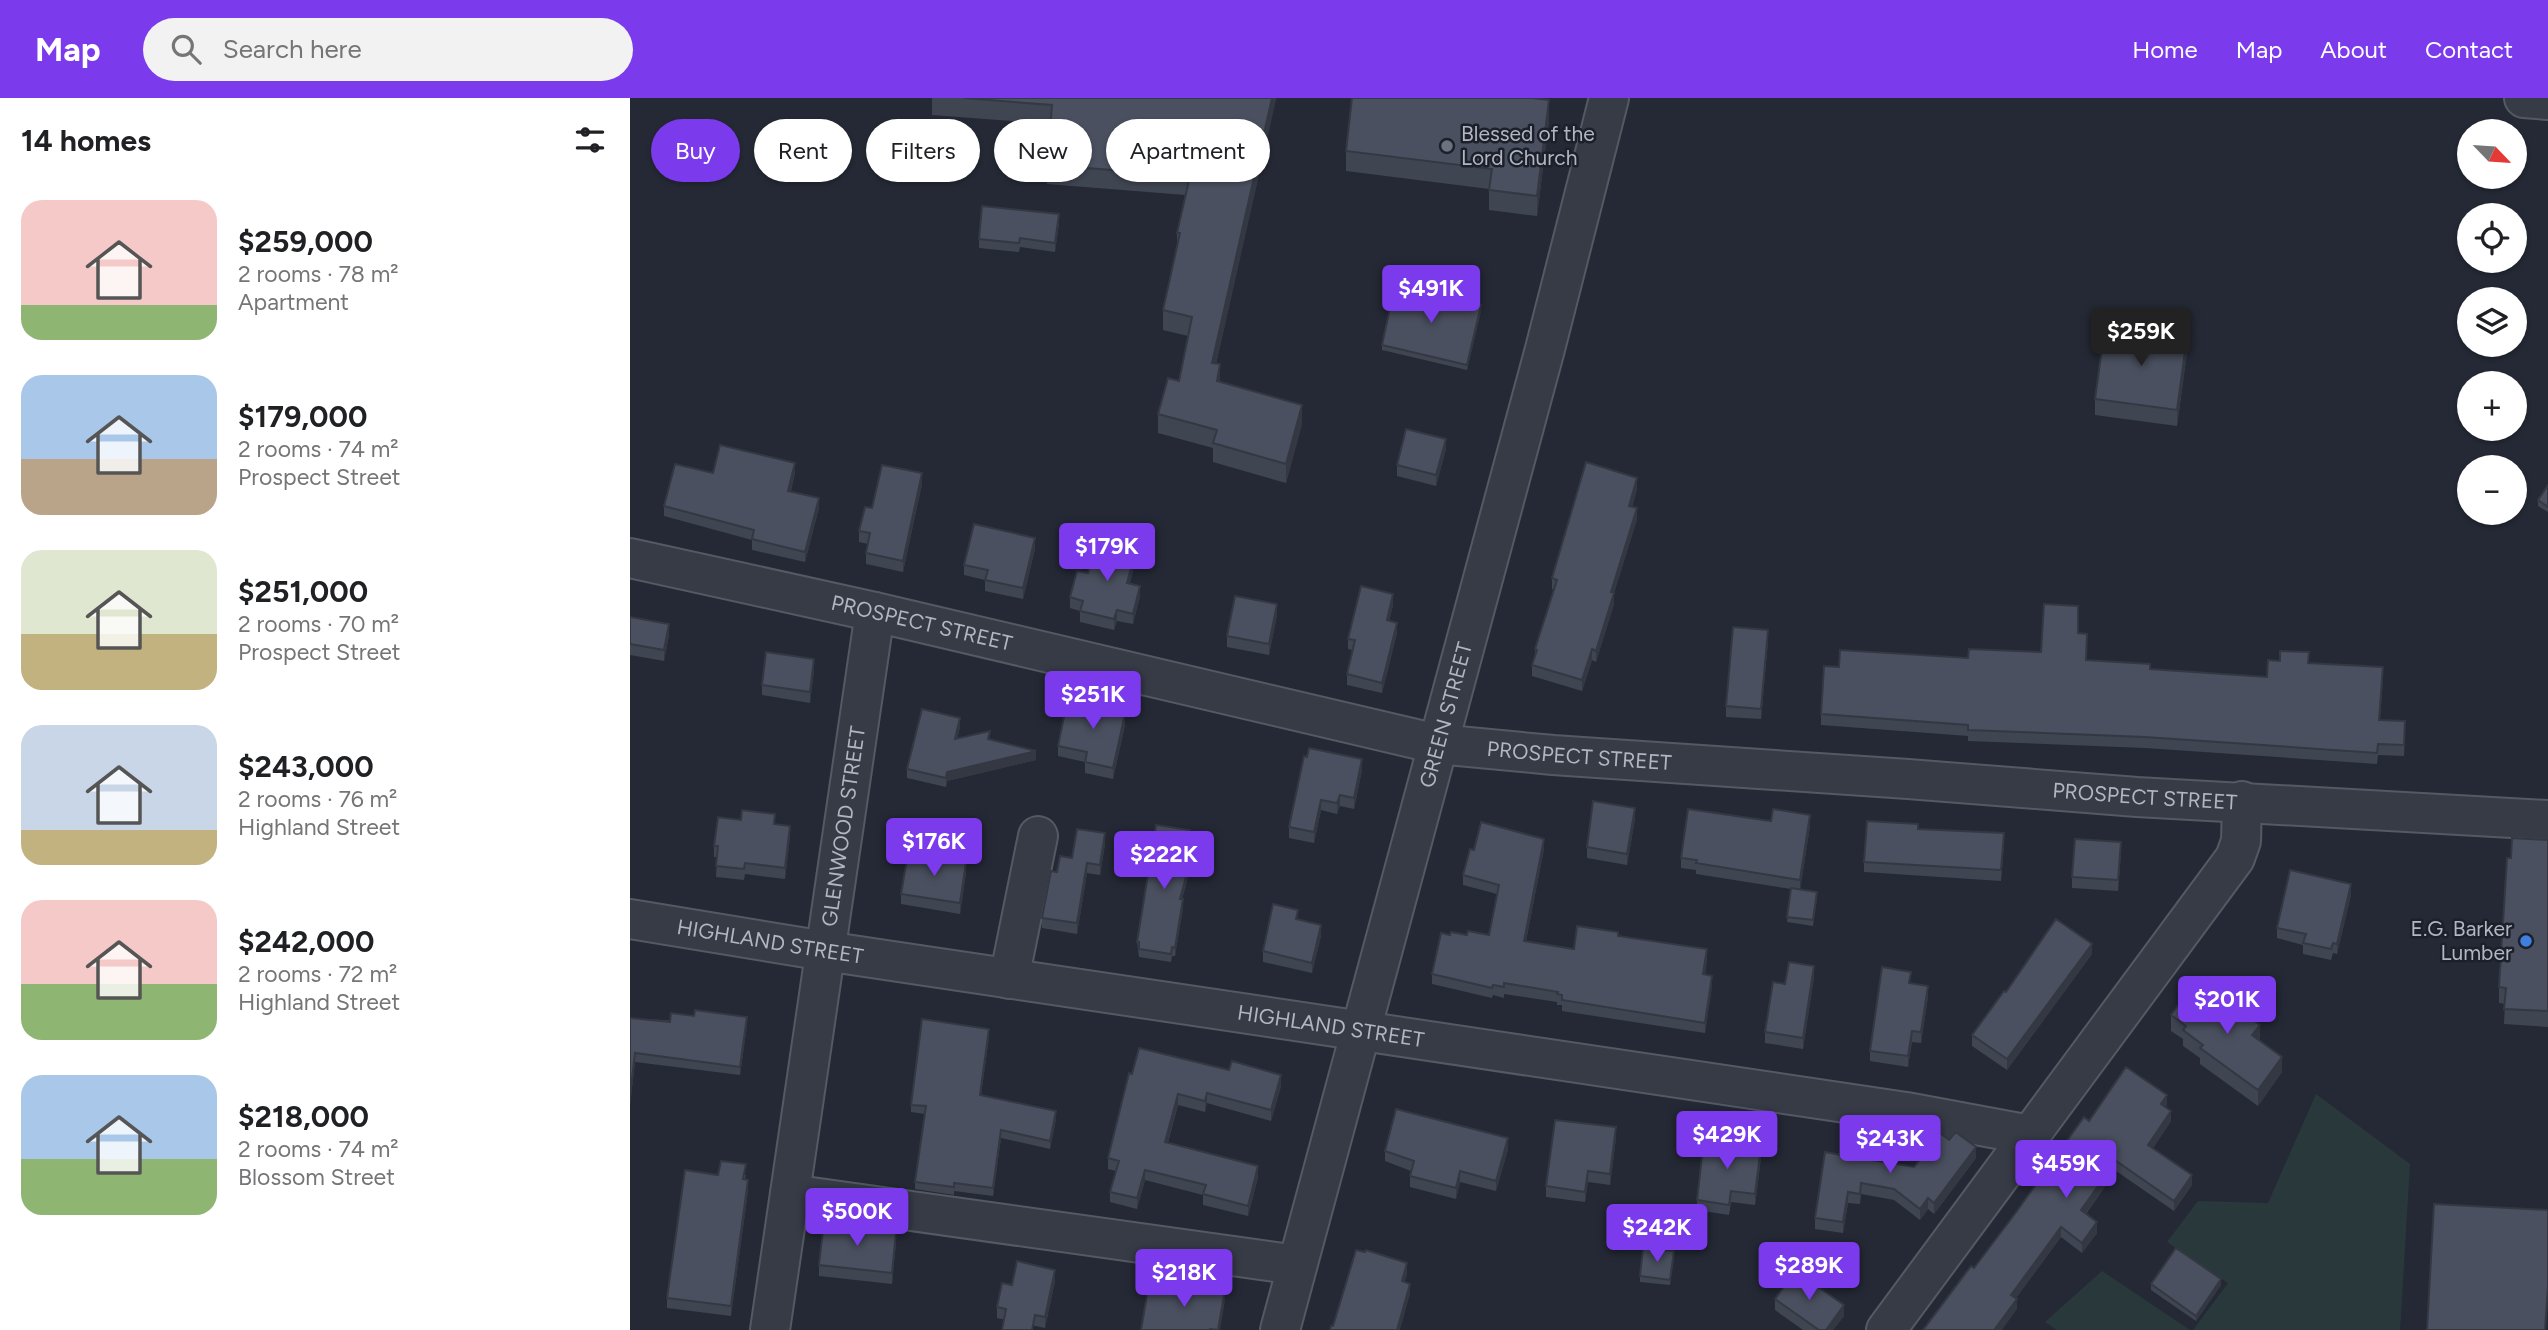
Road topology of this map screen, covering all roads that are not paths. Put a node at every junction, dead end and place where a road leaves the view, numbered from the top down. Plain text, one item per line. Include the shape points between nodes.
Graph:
1 (1609, 98) edge
2 (2524, 98) edge
3 (2548, 100) edge
4 (630, 558) edge
5 (875, 612) junction
6 (1437, 744) junction
7 (2242, 801) junction
8 (2548, 820) edge
9 (1038, 835) dead end
10 (630, 919) edge
11 (825, 951) junction
12 (1009, 979) junction
13 (1360, 1031) junction
14 (2030, 1135) junction
15 (790, 1194) junction
16 (1297, 1265) junction
17 (770, 1330) edge
18 (1280, 1330) edge
19 (1886, 1330) edge

1 - 6 street, GREEN STREET
2 - 3 street
4 - 5 street, PROSPECT STREET
5 - 6 street, PROSPECT STREET
5 - 11 street, GLENWOOD STREET
6 - 7 street, PROSPECT STREET
6 - 13 street, GREEN STREET
7 - 8 street, PROSPECT STREET
7 - 14 street via 2241,841 2235,858
9 - 12 street
10 - 11 street, HIGHLAND STREET
11 - 12 street, HIGHLAND STREET
11 - 15 street, GLENWOOD STREET
12 - 13 street, HIGHLAND STREET
13 - 14 street, HIGHLAND STREET via 1906,1112
13 - 16 street, GREEN STREET
14 - 19 street
15 - 16 street
15 - 17 street, GLENWOOD STREET
16 - 18 street, GREEN STREET

